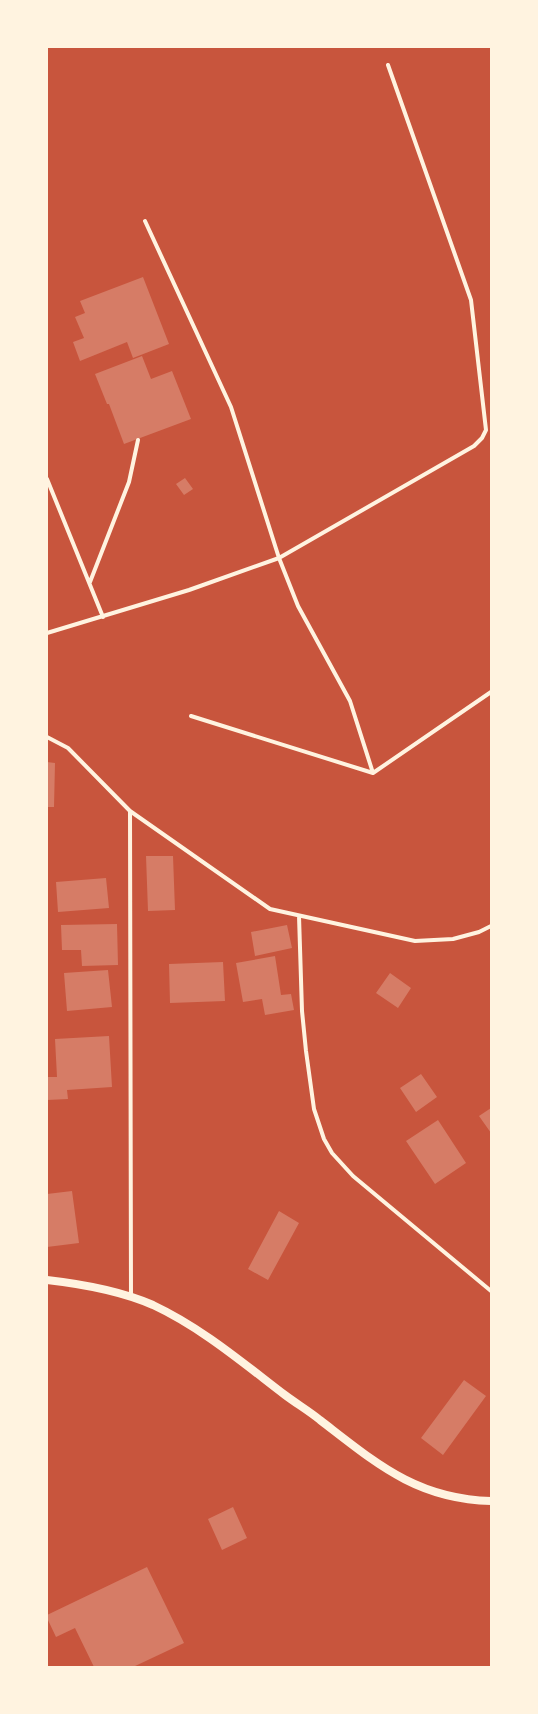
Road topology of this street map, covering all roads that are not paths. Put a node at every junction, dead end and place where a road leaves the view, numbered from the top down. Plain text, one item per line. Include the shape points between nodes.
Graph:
1 (388, 65) dead end
2 (145, 220) dead end
3 (138, 440) dead end
4 (47, 478) edge
5 (279, 558) junction
6 (90, 582) junction
7 (103, 617) junction
8 (47, 633) edge
9 (491, 692) edge
10 (191, 716) dead end
11 (47, 737) edge
12 (373, 773) junction
13 (130, 811) junction
14 (299, 916) junction
15 (491, 926) edge
16 (47, 1280) edge
17 (491, 1291) edge
18 (131, 1297) junction
19 (491, 1501) edge

1 - 5 street via 471,300 486,430 474,446
2 - 5 street via 231,407
3 - 6 street via 129,482
4 - 6 street
5 - 7 street
5 - 12 street via 298,606 350,701
6 - 7 street
7 - 8 street
9 - 12 street
10 - 12 street
11 - 13 street via 68,748
13 - 14 street via 270,908
13 - 18 street
14 - 15 street via 415,941 453,939
14 - 17 street via 306,1052 314,1109 324,1139 332,1153 353,1176
16 - 18 main road
18 - 19 main road via 153,1305 197,1330 392,1474 418,1487 449,1497

